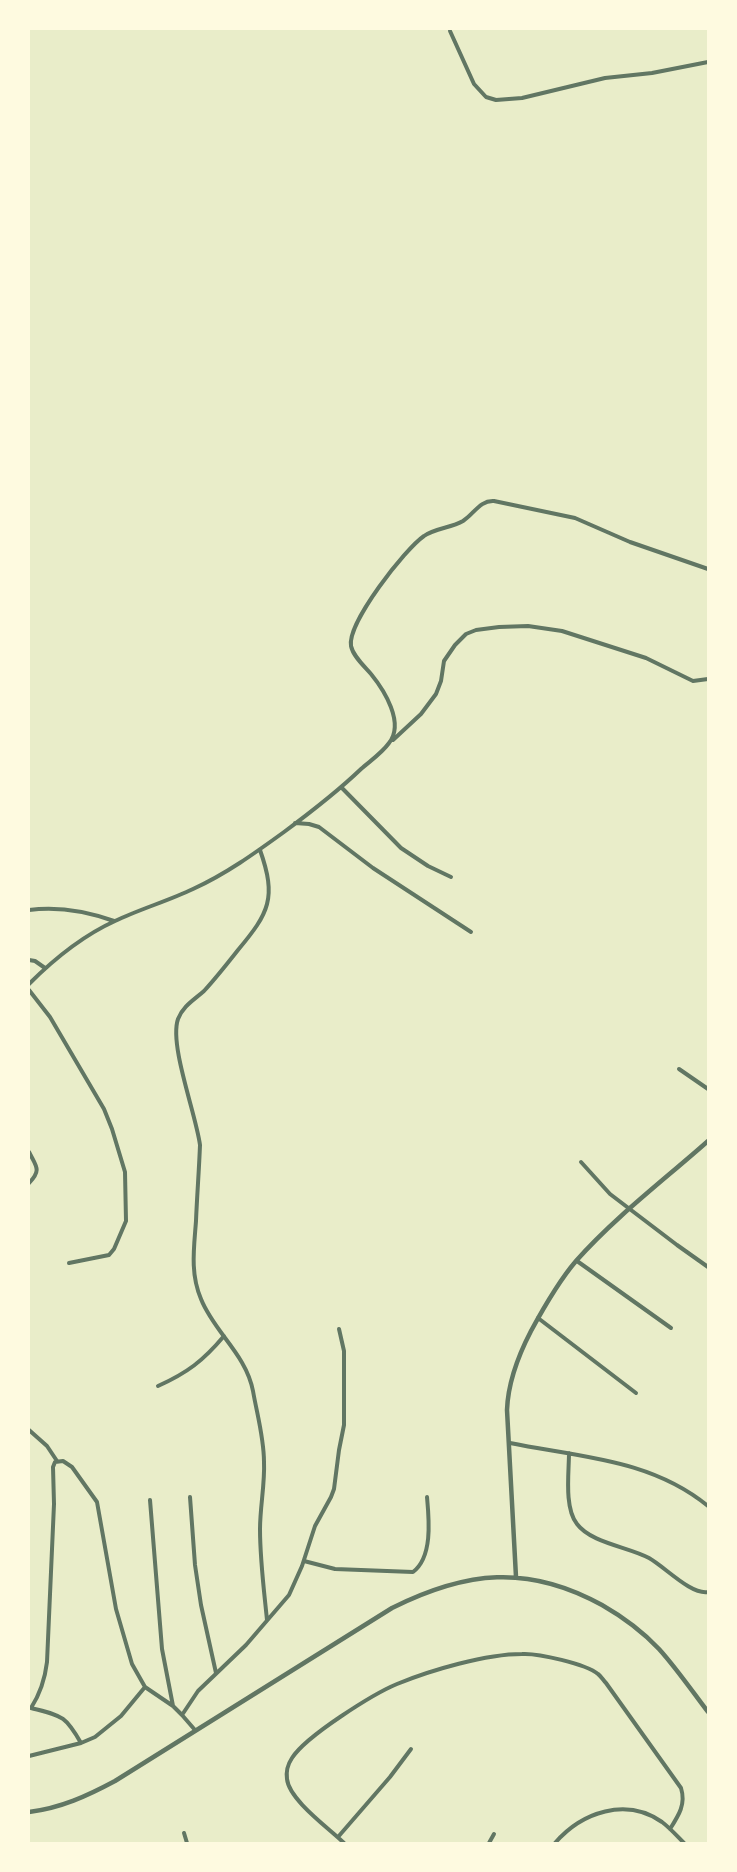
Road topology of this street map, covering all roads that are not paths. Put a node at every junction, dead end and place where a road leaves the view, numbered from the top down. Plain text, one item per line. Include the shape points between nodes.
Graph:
1 (450, 31) dead end
2 (708, 62) edge
3 (708, 569) edge
4 (708, 679) edge
5 (391, 742) junction
6 (342, 788) junction
7 (295, 823) junction
8 (260, 850) junction
9 (451, 877) dead end
10 (29, 910) edge
11 (114, 921) junction
12 (471, 932) dead end
13 (29, 960) edge
14 (45, 968) junction
15 (29, 984) edge
16 (29, 990) edge
17 (679, 1069) dead end
18 (708, 1089) edge
19 (708, 1141) edge
20 (29, 1152) edge
21 (581, 1162) dead end
22 (29, 1183) edge
23 (630, 1210) junction
24 (576, 1261) junction
25 (69, 1264) dead end
26 (708, 1267) edge
27 (538, 1318) junction
28 (671, 1328) dead end
29 (339, 1329) dead end
30 (224, 1336) junction
31 (158, 1386) dead end
32 (636, 1393) dead end
33 (29, 1430) edge
34 (510, 1443) junction
35 (569, 1452) junction
36 (58, 1461) junction
37 (190, 1497) dead end
38 (427, 1497) dead end
39 (150, 1500) dead end
40 (708, 1506) edge
41 (304, 1561) junction
42 (516, 1577) junction
43 (708, 1592) edge
44 (267, 1620) junction
45 (216, 1673) junction
46 (145, 1688) junction
47 (173, 1706) junction
48 (30, 1708) edge
49 (708, 1712) edge
50 (182, 1715) junction
51 (194, 1730) junction
52 (81, 1743) junction
53 (411, 1750) dead end
54 (29, 1756) edge
55 (29, 1812) edge
56 (670, 1829) junction
57 (184, 1833) dead end
58 (494, 1834) dead end
59 (338, 1837) junction
60 (187, 1843) edge
61 (344, 1843) edge
62 (489, 1843) edge
63 (555, 1843) edge
64 (684, 1843) edge

1 - 2 street via 474,84 486,97 496,100 522,98 605,78
3 - 5 street via 630,542 575,518 494,501 484,503 463,521 425,535 381,584 351,639 354,653 377,682 390,706 394,726
4 - 5 street via 693,681 646,658 562,631 528,626 476,630 454,645 444,661 436,694
5 - 6 street
6 - 7 street
6 - 9 street via 401,848
7 - 8 street
7 - 12 street via 319,827 373,868
8 - 11 street via 193,890
8 - 30 street via 269,888 269,900 262,919 208,987 186,1006 177,1026 177,1042 200,1145 193,1276 206,1310
10 - 11 street via 67,909
11 - 14 street via 87,936
13 - 14 street
14 - 15 street
16 - 25 street via 50,1017 104,1109 126,1180 126,1221 114,1249 109,1255
17 - 18 street
19 - 23 street
20 - 22 street via 37,1170
21 - 23 street via 610,1194
23 - 24 street
23 - 26 street
24 - 27 street
24 - 28 street
27 - 32 street
27 - 34 street via 522,1348 507,1397
29 - 41 street via 344,1351 344,1425 334,1489 315,1526
30 - 31 street via 198,1364
30 - 44 street via 247,1374 262,1434 264,1461 260,1531
33 - 36 street
34 - 35 street
34 - 42 street
35 - 40 street via 643,1469 673,1482
35 - 43 street via 570,1501 573,1518 580,1528 591,1536 649,1558 694,1590
36 - 46 street via 63,1460 72,1467 97,1502 116,1609 132,1664
36 - 48 street via 53,1467 47,1662 45,1677
37 - 45 street via 201,1605
38 - 41 street via 427,1545 413,1572 335,1569
39 - 47 street via 162,1649
41 - 44 street via 289,1595
42 - 49 street via 564,1587 631,1624 659,1649
42 - 51 street via 475,1579 415,1596
44 - 45 street
45 - 50 street via 198,1691
46 - 47 street
46 - 52 street via 104,1731
47 - 50 street
48 - 52 street via 63,1718 72,1726
50 - 51 street
51 - 55 street via 91,1793 62,1806
52 - 54 street
53 - 59 street
56 - 59 street via 681,1809 681,1788 606,1683 587,1668 537,1654 522,1654 459,1664 397,1684 305,1743 288,1766 288,1786 298,1800
56 - 63 street via 641,1812 609,1810 579,1822
56 - 64 street
57 - 60 street
58 - 62 street
59 - 61 street

